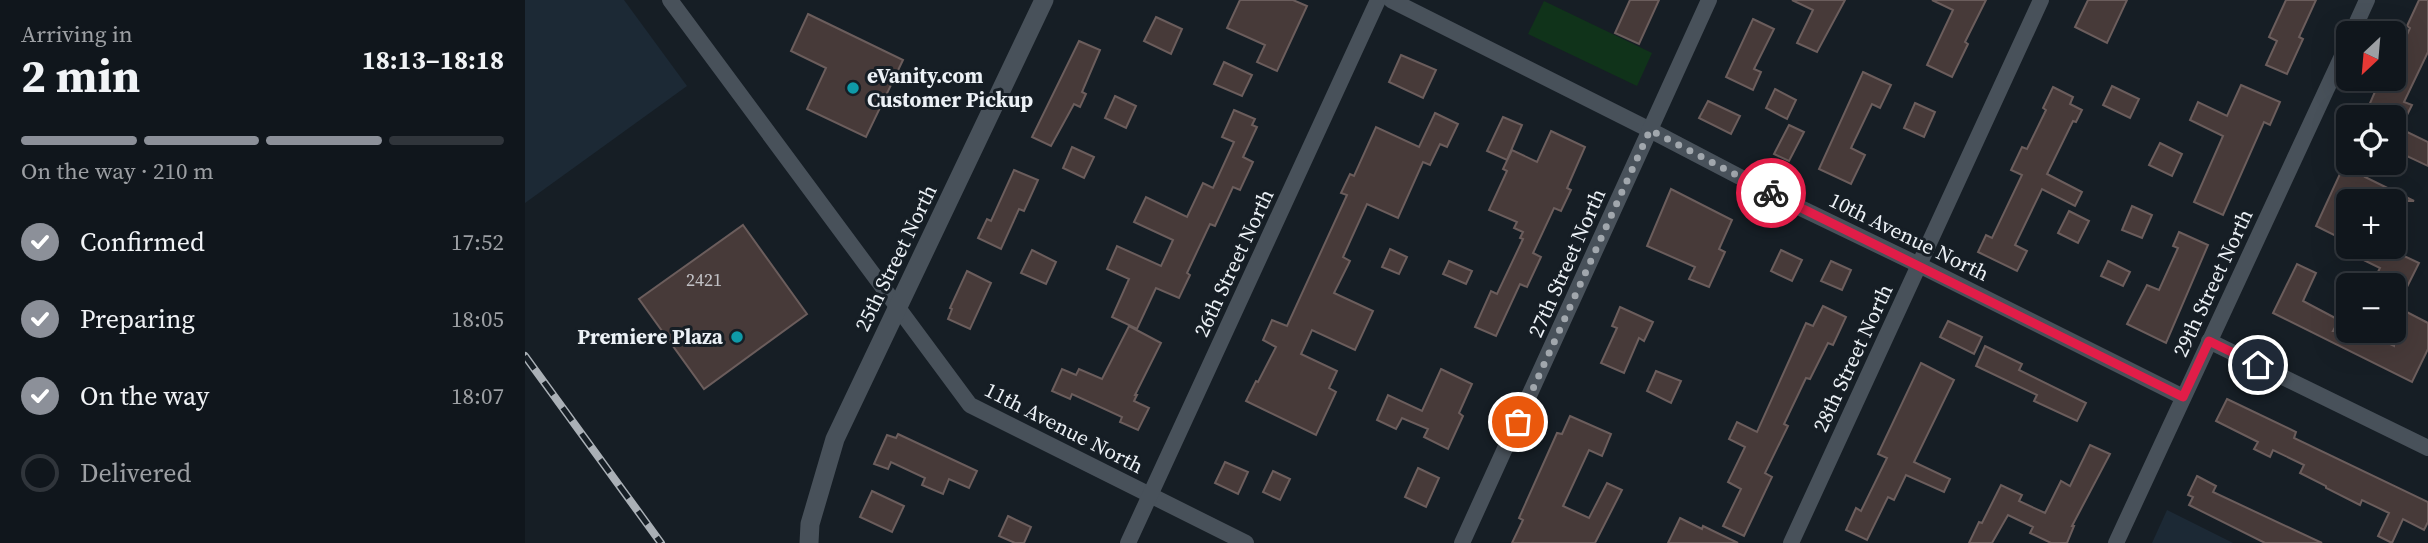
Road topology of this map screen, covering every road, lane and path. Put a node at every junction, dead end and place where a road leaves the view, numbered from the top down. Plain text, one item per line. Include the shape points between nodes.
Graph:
1 (670, 0) edge
2 (1044, 0) edge
3 (1378, 0) edge
4 (1391, 0) edge
5 (1709, 0) edge
6 (2041, 0) edge
7 (2367, 0) edge
8 (2357, 21) edge
9 (2336, 69) edge
10 (1650, 130) junction
11 (1919, 265) junction
12 (897, 308) junction
13 (2209, 341) junction
14 (2183, 397) junction
15 (2428, 448) edge
16 (1150, 495) junction
17 (809, 543) edge
18 (1128, 543) edge
19 (1246, 543) edge
20 (1462, 543) edge
21 (1791, 543) edge
22 (2116, 543) edge

1 - 12 street, 11th Avenue North
2 - 12 street, 25th Street North
3 - 16 street, 26th Street North
4 - 10 street, 10th Avenue North
5 - 10 street, 27th Street North
6 - 11 street, 28th Street North
7 - 8 street
9 - 13 street, 29th Street North
10 - 11 street, 10th Avenue North
10 - 20 street, 27th Street North
11 - 14 street, 10th Avenue North
11 - 21 street, 28th Street North
12 - 16 street, 11th Avenue North via 969,405
12 - 17 street, 25th Street North via 835,439 810,524
13 - 14 street, 29th Street North
13 - 15 street
14 - 22 street, 29th Street North
16 - 18 street, 26th Street North
16 - 19 street, 11th Avenue North

